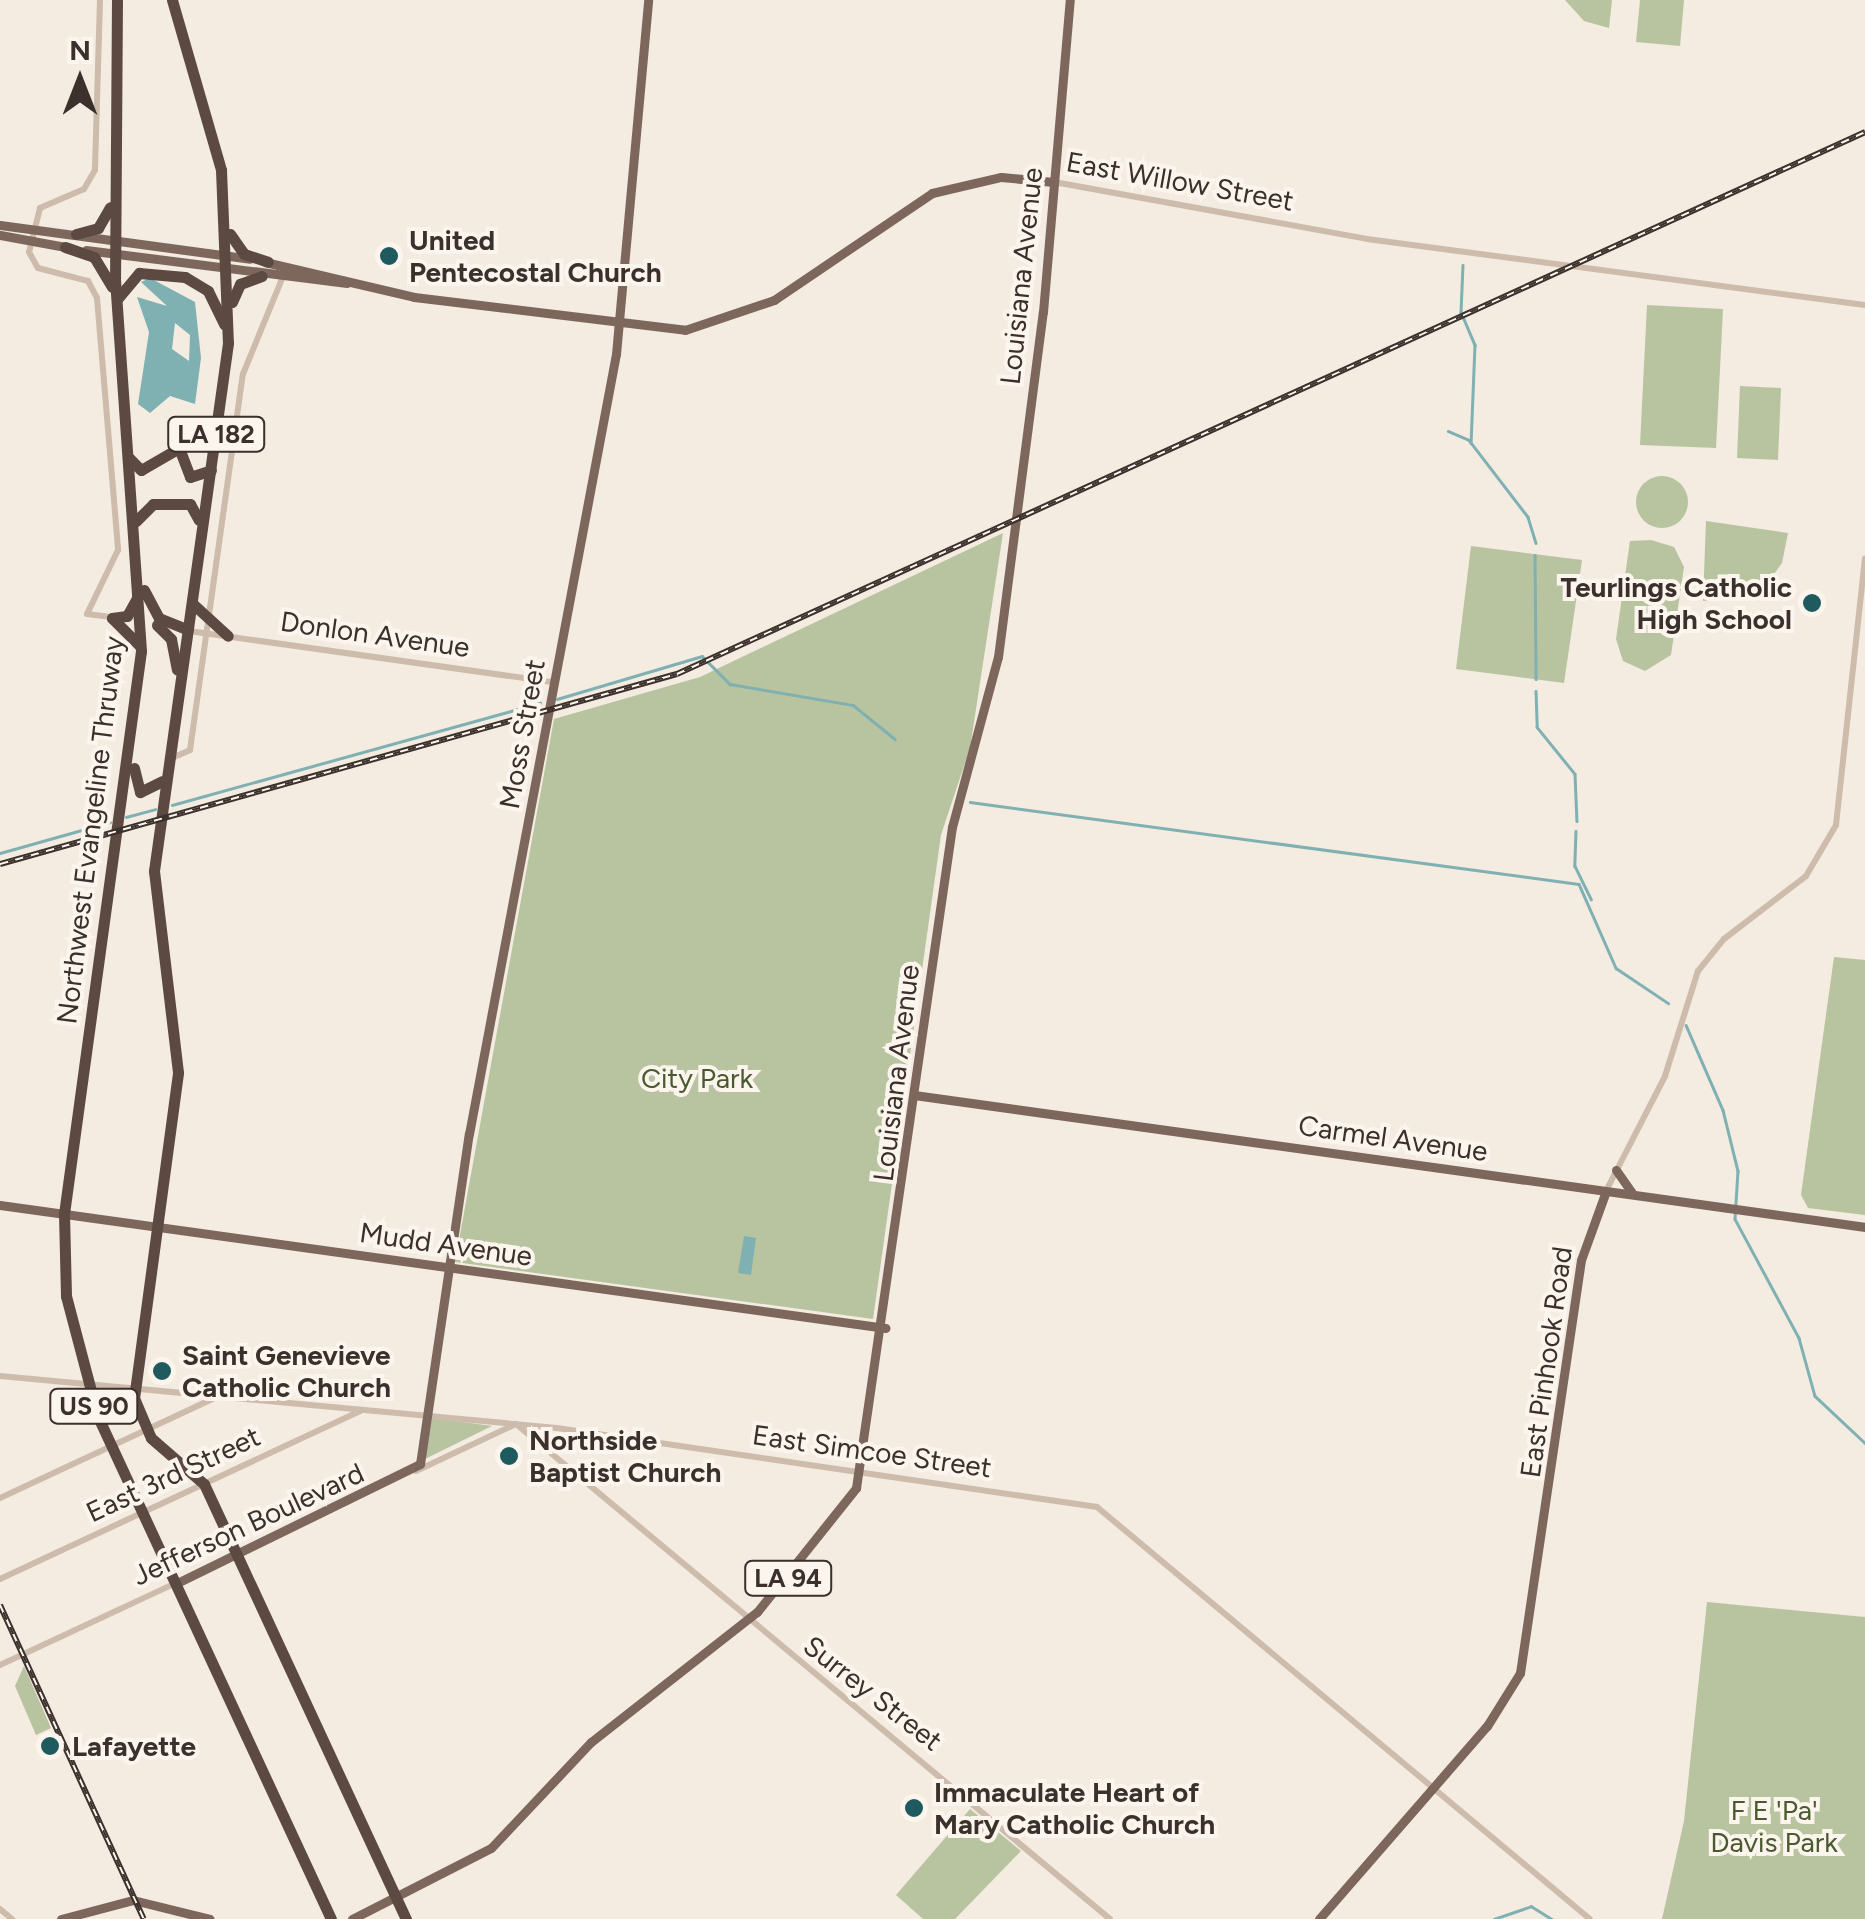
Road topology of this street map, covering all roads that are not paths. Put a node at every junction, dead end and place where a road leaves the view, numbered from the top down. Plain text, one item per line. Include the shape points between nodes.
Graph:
1 (100, 0) edge
2 (119, 0) edge
3 (172, 0) edge
4 (648, 0) edge
5 (1070, 0) edge
6 (1054, 182) junction
7 (113, 198) junction
8 (226, 214) junction
9 (0, 225) edge
10 (33, 228) junction
11 (76, 234) junction
12 (0, 235) edge
13 (114, 240) junction
14 (31, 242) junction
15 (65, 247) junction
16 (114, 254) junction
17 (227, 256) junction
18 (268, 262) junction
19 (227, 271) junction
20 (317, 272) junction
21 (262, 276) junction
22 (282, 279) junction
23 (347, 283) junction
24 (116, 295) junction
25 (1865, 305) edge
26 (116, 313) junction
27 (228, 316) junction
28 (620, 327) junction
29 (228, 343) junction
30 (127, 454) junction
31 (211, 470) junction
32 (202, 534) junction
33 (135, 540) junction
34 (1865, 559) edge
35 (139, 583) junction
36 (192, 602) junction
37 (112, 618) junction
38 (142, 621) junction
39 (207, 629) junction
40 (188, 630) junction
41 (228, 636) joint
42 (141, 651) junction
43 (554, 682) junction
44 (138, 684) junction
45 (178, 698) junction
46 (170, 760) junction
47 (914, 1095) junction
48 (1616, 1170) junction
49 (1582, 1188) junction
50 (1606, 1190) junction
51 (1632, 1194) junction
52 (0, 1205) edge
53 (64, 1214) junction
54 (1594, 1214) junction
55 (1865, 1226) edge
56 (157, 1227) junction
57 (447, 1267) junction
58 (885, 1328) junction
59 (0, 1376) edge
60 (86, 1384) junction
61 (134, 1388) junction
62 (220, 1396) junction
63 (364, 1410) junction
64 (424, 1415) junction
65 (516, 1424) junction
66 (146, 1430) junction
67 (111, 1446) junction
68 (415, 1471) junction
69 (862, 1473) junction
70 (204, 1484) junction
71 (0, 1498) edge
72 (142, 1513) junction
73 (237, 1554) junction
74 (0, 1579) edge
75 (175, 1584) junction
76 (747, 1620) junction
77 (0, 1665) edge
78 (1434, 1786) junction
79 (397, 1899) junction
80 (0, 1909) edge
81 (12, 1919) edge
82 (61, 1919) edge
83 (210, 1919) edge
84 (331, 1919) edge
85 (352, 1919) edge
86 (406, 1919) edge
87 (1110, 1919) edge
88 (1319, 1919) edge
89 (1590, 1919) edge

1 - 10 street via 93,177 40,208
2 - 7 highway, Northwest Evangeline Thruway / LA 182
3 - 8 highway, LA 182 via 217,145
4 - 28 main road, Moss Street
5 - 6 main road, Louisiana Avenue
6 - 25 street, East Willow Street via 1367,239
6 - 28 main road, East Willow Street via 1001,177 948,186 749,312 685,330
6 - 47 main road, Louisiana Avenue via 994,684 952,828
7 - 11 highway via 98,228
7 - 13 highway, Northwest Evangeline Thruway / LA 182
8 - 17 highway, LA 182
8 - 18 highway via 236,247
9 - 10 main road, East Willow Street
10 - 11 main road, East Willow Street
10 - 14 street
11 - 13 main road, East Willow Street
12 - 14 main road, East Willow Street
13 - 16 highway, Northwest Evangeline Thruway / LA 182
13 - 17 main road, East Willow Street
14 - 15 main road, East Willow Street
14 - 37 street, Northwest Evangeline Thruway via 34,264 83,277 97,298 118,550 87,614
15 - 16 main road, East Willow Street
15 - 24 highway via 94,257
16 - 19 main road, East Willow Street
16 - 24 highway, Northwest Evangeline Thruway / LA 182
17 - 18 main road, East Willow Street
17 - 19 highway, LA 182
18 - 20 main road, East Willow Street
19 - 21 main road, East Willow Street
19 - 27 highway, LA 182
20 - 22 main road
20 - 23 main road, East Willow Street
21 - 22 main road, East Willow Street
21 - 27 highway via 240,284
22 - 23 main road, East Willow Street
22 - 39 street via 245,365
23 - 28 main road, East Willow Street
24 - 26 highway, Northwest Evangeline Thruway / LA 182
26 - 29 highway via 133,276 185,277 216,300
26 - 30 highway, Northwest Evangeline Thruway / LA 182
27 - 29 highway, LA 182
28 - 43 main road, Moss Street
29 - 31 highway, LA 182
30 - 31 highway via 141,470 178,448 190,476
30 - 33 highway, Northwest Evangeline Thruway / LA 182
31 - 32 highway, LA 182
32 - 33 highway via 190,504 140,506
32 - 36 highway, LA 182
33 - 35 highway, Northwest Evangeline Thruway / LA 182
33 - 40 highway via 149,604
34 - 48 street, East Pinhook Road via 1839,814 1812,868 1724,938 1692,981 1665,1076
35 - 37 highway via 134,609
35 - 38 highway, Northwest Evangeline Thruway / LA 182
36 - 39 highway
36 - 40 highway, LA 182
37 - 38 street
37 - 42 highway
38 - 42 highway, Northwest Evangeline Thruway / LA 182
38 - 45 highway via 172,638
39 - 40 street
39 - 41 highway
39 - 46 street via 190,750
40 - 45 highway, LA 182
41 - 43 street, Donlon Avenue
42 - 44 highway, Northwest Evangeline Thruway / LA 182
43 - 57 main road, Moss Street
44 - 46 highway via 136,789 156,791
44 - 53 highway, Northwest Evangeline Thruway / LA 182
45 - 46 highway, LA 182
46 - 56 highway, LA 182 via 152,891 178,1072
47 - 49 main road, Carmel Avenue
47 - 58 main road, Louisiana Avenue / LA 94
48 - 50 street, East Pinhook Road
48 - 51 main road
49 - 50 main road, Carmel Avenue
49 - 54 main road
50 - 51 main road, Carmel Avenue
50 - 54 main road, East Pinhook Road
51 - 55 main road, Carmel Avenue
52 - 53 main road, Mudd Avenue
53 - 56 main road, Mudd Avenue
53 - 60 highway, Northwest Evangeline Thruway / US 90 via 66,1296
54 - 78 main road, East Pinhook Road via 1524,1661 1502,1708
56 - 57 main road, Mudd Avenue
56 - 61 highway, US 90
57 - 58 main road, Mudd Avenue
57 - 64 main road, Moss Street
58 - 69 main road, Louisiana Avenue / LA 94
59 - 60 street, East Simcoe Street
60 - 61 street, East Simcoe Street
60 - 67 highway, Northwest Evangeline Thruway / US 90
61 - 62 street, East Simcoe Street
61 - 66 highway, US 90
62 - 63 street, East Simcoe Street
62 - 66 street
63 - 64 street, East Simcoe Street
63 - 70 street, East 3rd Street
64 - 65 street, East Simcoe Street
64 - 68 main road, Moss Street
65 - 68 street, Jefferson Boulevard
65 - 69 street, East Simcoe Street
65 - 76 street, Surrey Street
66 - 67 street
66 - 70 highway, US 90
67 - 71 street
67 - 72 highway, Northwest Evangeline Thruway / US 90
68 - 73 main road, Jefferson Boulevard
69 - 76 main road, Louisiana Avenue / LA 94 via 833,1525
69 - 78 street, East Simcoe Street via 1104,1510
70 - 72 street, East 3rd Street
70 - 73 highway, US 90
72 - 74 street, East 3rd Street
72 - 75 highway, Northwest Evangeline Thruway / US 90
73 - 75 main road, Jefferson Boulevard
73 - 79 highway, US 90
75 - 77 street, Jefferson Boulevard
75 - 84 highway, US 90
76 - 79 main road, Louisiana Avenue / LA 94 via 591,1742 480,1857
76 - 87 street, Surrey Street
78 - 88 main road, East Pinhook Road
78 - 89 street, East Simcoe Street
79 - 85 main road, Louisiana Avenue
79 - 86 highway, US 90
80 - 81 street
82 - 83 main road via 137,1900

